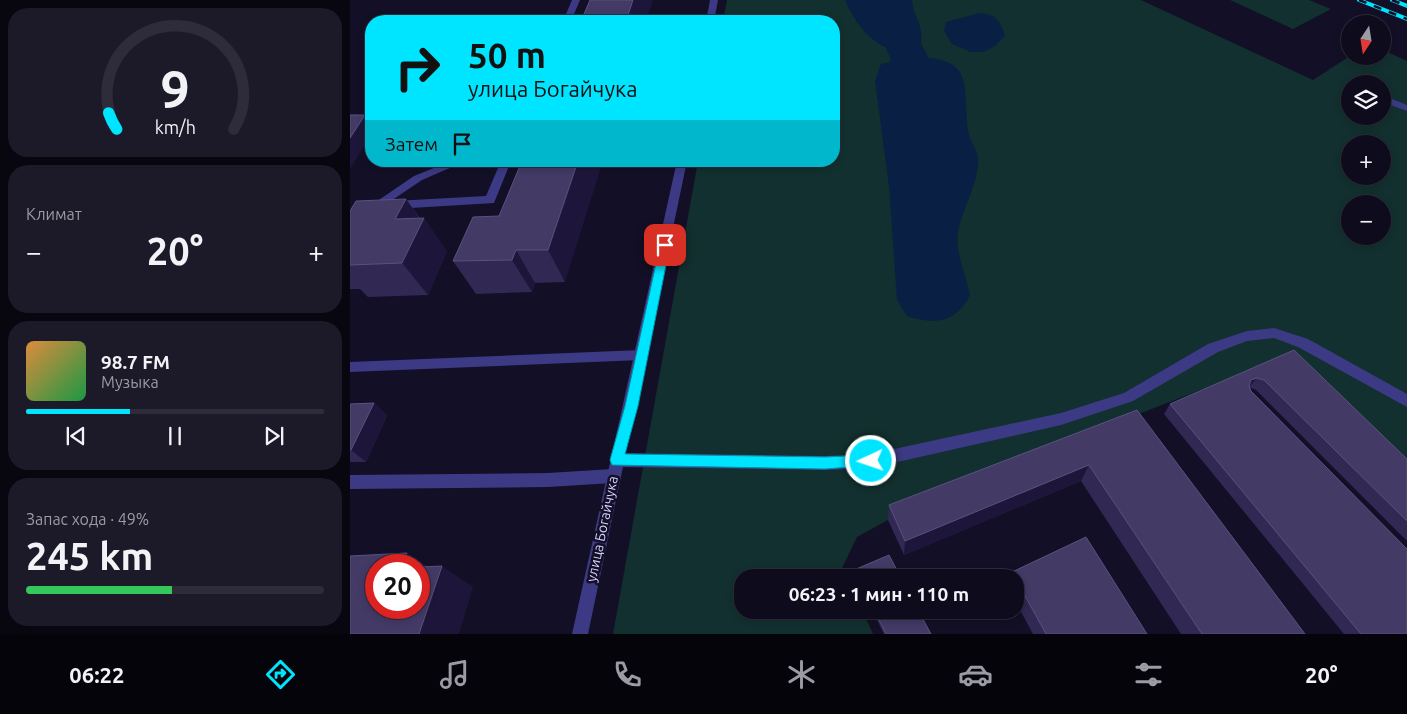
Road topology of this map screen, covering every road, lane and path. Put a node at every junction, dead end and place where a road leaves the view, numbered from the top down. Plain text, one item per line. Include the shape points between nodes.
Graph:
1 (576, 0) edge
2 (714, 0) edge
3 (570, 15) edge
4 (711, 15) edge
5 (1391, 102) edge
6 (1407, 108) edge
7 (446, 167) edge
8 (504, 167) edge
9 (681, 167) edge
10 (641, 355) junction
11 (350, 367) edge
12 (1407, 401) edge
13 (617, 460) junction
14 (613, 476) junction
15 (350, 482) edge
16 (580, 634) edge

1 - 3 street
2 - 4 street
5 - 6 street
7 - 8 street via 418,178 372,209 490,200
9 - 10 street, улица Богайчука
10 - 11 street
10 - 13 street, улица Богайчука
12 - 13 street via 1303,343 1274,333 1247,336 1213,348 1128,397 1061,420 871,461
13 - 14 street, улица Богайчука
14 - 15 street via 548,480
14 - 16 street, улица Богайчука

